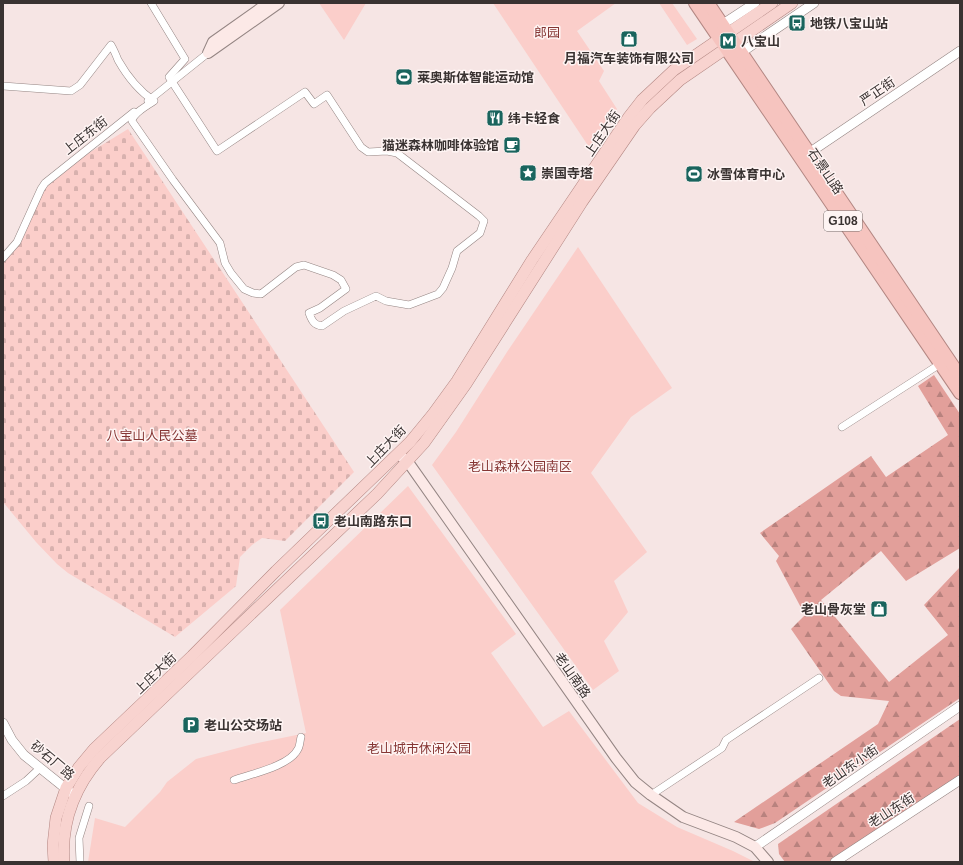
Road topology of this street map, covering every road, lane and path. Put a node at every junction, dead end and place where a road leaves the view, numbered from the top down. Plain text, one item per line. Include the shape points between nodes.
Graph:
1 (150, 3) edge
2 (268, 3) edge
3 (279, 3) edge
4 (695, 3) edge
5 (708, 3) edge
6 (755, 3) edge
7 (772, 3) edge
8 (792, 3) edge
9 (814, 3) edge
10 (729, 39) junction
11 (960, 51) edge
12 (208, 53) junction
13 (3, 86) edge
14 (809, 153) junction
15 (3, 258) edge
16 (940, 364) junction
17 (960, 376) edge
18 (960, 394) edge
19 (842, 427) dead end
20 (399, 454) junction
21 (408, 462) junction
22 (819, 678) dead end
23 (960, 706) edge
24 (3, 723) edge
25 (301, 737) dead end
26 (40, 768) junction
27 (234, 780) dead end
28 (960, 780) edge
29 (66, 788) junction
30 (651, 795) junction
31 (3, 796) edge
32 (76, 796) junction
33 (89, 806) dead end
34 (755, 847) junction
35 (54, 862) edge
36 (64, 862) edge
37 (80, 862) edge
38 (768, 862) edge
39 (835, 862) edge

1 - 13 street via 185,59 169,76 217,151 305,92 314,104 327,95 361,147 368,152 397,153 484,221 480,233 457,251 452,268 438,294 409,305 386,302 376,296 344,311 322,326 316,325 309,313 346,289 341,280 333,275 304,265 296,267 260,294 244,289 225,263 220,243 132,121 135,115 154,101 136,87 111,45 80,85 71,91
2 - 12 main road, 上庄东街 via 213,42
3 - 12 main road, 上庄东街
4 - 10 highway, 石景山路 / G108
5 - 10 highway, 石景山路 / G108
6 - 10 street
7 - 10 main road
8 - 10 main road
9 - 10 street
10 - 14 highway, 石景山路 / G108
10 - 16 highway, 石景山路 / G108
10 - 20 main road, 上庄大街 via 679,67 642,100 532,260 457,381
10 - 21 main road, 上庄大街 via 667,92 635,126 582,202 466,384
11 - 14 street, 严正街
12 - 15 street, 上庄东街 via 45,183 17,242
14 - 17 highway, 石景山路 / G108
16 - 18 highway, 石景山路 / G108
16 - 19 street
20 - 21 main road, 老山南路
20 - 29 main road, 上庄大街 via 94,749
21 - 30 main road, 老山南路 via 616,758 635,782
21 - 32 main road, 上庄大街 via 100,758 86,773
22 - 30 street via 726,740 722,748
23 - 34 street, 老山东小街
24 - 26 street, 砂石厂路 via 24,755
25 - 27 street via 298,749 290,759
26 - 29 street, 砂石厂路
26 - 31 street
28 - 39 street, 老山东街
29 - 32 street, 砂石厂路
29 - 35 main road, 上庄大街 via 53,833
30 - 34 main road, 老山南路 via 683,817
32 - 36 main road, 上庄大街 via 64,833
33 - 37 street via 79,838
34 - 38 main road, 老山南路

